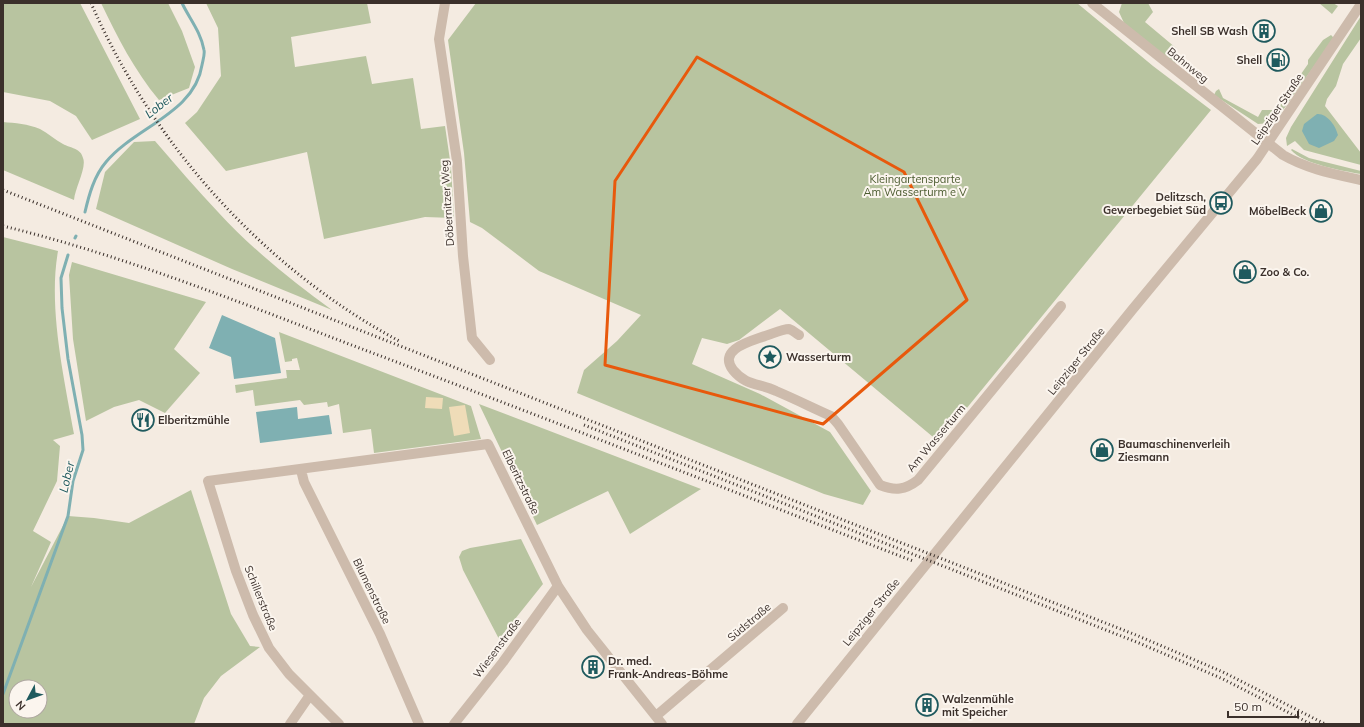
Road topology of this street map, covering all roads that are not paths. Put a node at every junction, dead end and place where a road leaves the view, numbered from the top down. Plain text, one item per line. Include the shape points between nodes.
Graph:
1 (445, 3) edge
2 (1092, 3) edge
3 (1109, 3) edge
4 (1361, 4) edge
5 (1103, 11) junction
6 (1268, 144) junction
7 (1361, 180) edge
8 (1061, 306) dead end
9 (799, 335) dead end
10 (490, 360) dead end
11 (302, 470) junction
12 (208, 481) joint
13 (558, 586) junction
14 (783, 608) dead end
15 (310, 695) junction
16 (659, 720) edge
17 (290, 724) edge
18 (339, 724) edge
19 (419, 724) edge
20 (454, 724) edge
21 (797, 724) edge

1 - 10 street, Döbernitzer Weg via 439,39 457,161 463,256 472,338
2 - 5 street, Bahnweg
3 - 5 street
4 - 6 street, Leipziger Straße
5 - 6 street, Bahnweg
6 - 7 street, Bahnweg via 1295,162
6 - 21 street, Leipziger Straße
8 - 9 street, Am Wasserturm via 918,480 900,490 880,485 831,416 774,390 756,386 741,378 732,368 729,359 731,352 740,345 782,330 789,329
11 - 12 street, Elberitzstraße
11 - 13 street, Elberitzstraße via 488,444
11 - 19 street, Blumenstraße via 304,482 380,634
12 - 15 street, Schillerstraße via 236,571 253,615 269,648 289,674
13 - 16 street, Elberitzstraße via 587,630
13 - 20 street, Wiesenstraße
14 - 16 street, Südstraße
15 - 17 street
15 - 18 street, Schillerstraße

